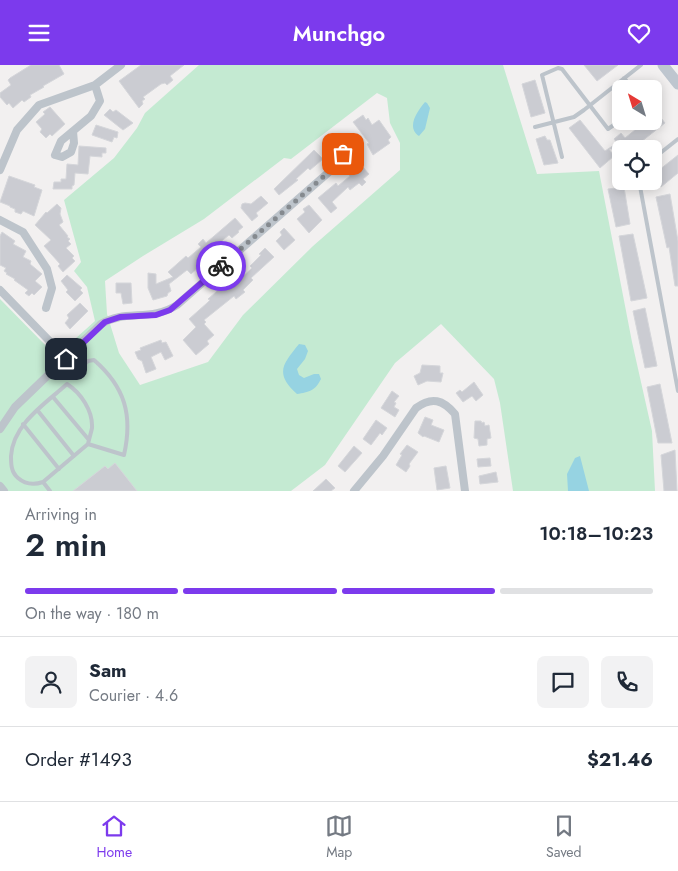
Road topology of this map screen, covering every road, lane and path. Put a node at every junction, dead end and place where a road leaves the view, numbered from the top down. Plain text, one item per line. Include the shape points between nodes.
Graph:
1 (121, 65) edge
2 (664, 65) edge
3 (639, 66) edge
4 (624, 79) joint
5 (678, 83) edge
6 (94, 85) junction
7 (590, 105) junction
8 (554, 123) junction
9 (612, 126) edge
10 (535, 127) dead end
11 (73, 131) dead end
12 (678, 139) edge
13 (343, 147) dead end
14 (662, 152) edge
15 (562, 157) dead end
16 (0, 170) edge
17 (641, 190) edge
18 (0, 220) edge
19 (0, 290) edge
20 (46, 308) dead end
21 (66, 359) junction
22 (78, 371) dead end
23 (678, 391) edge
24 (53, 397) junction
25 (38, 411) junction
26 (23, 424) junction
27 (0, 429) edge
28 (89, 442) junction
29 (74, 456) junction
30 (59, 469) junction
31 (43, 482) junction
32 (0, 486) edge
33 (4, 491) edge
34 (50, 491) edge
35 (354, 491) edge
36 (465, 491) edge

1 - 6 street
2 - 5 main road
3 - 4 lane
4 - 7 lane
6 - 11 street via 100,101 91,117
6 - 16 street via 39,105 17,130
7 - 8 lane via 574,117
7 - 8 lane via 562,69 542,75
7 - 9 lane via 608,129
8 - 10 lane
8 - 15 lane
12 - 14 lane
13 - 21 street via 341,161 337,165 177,305 156,315 111,319 101,324
17 - 23 lane
18 - 20 street via 23,232 48,269 52,288
19 - 21 street
21 - 27 street via 15,407
22 - 28 lane via 94,360 108,373 123,399 128,418 124,455
24 - 25 lane
24 - 28 lane
24 - 28 lane via 67,384 80,396 90,412 92,428
25 - 26 lane
25 - 29 lane
26 - 30 lane
26 - 31 lane via 14,437 11,465 14,473 26,483 35,485
28 - 29 lane
29 - 30 lane
30 - 31 lane
31 - 34 lane
32 - 33 street
35 - 36 street via 416,408 424,402 438,401 455,414

